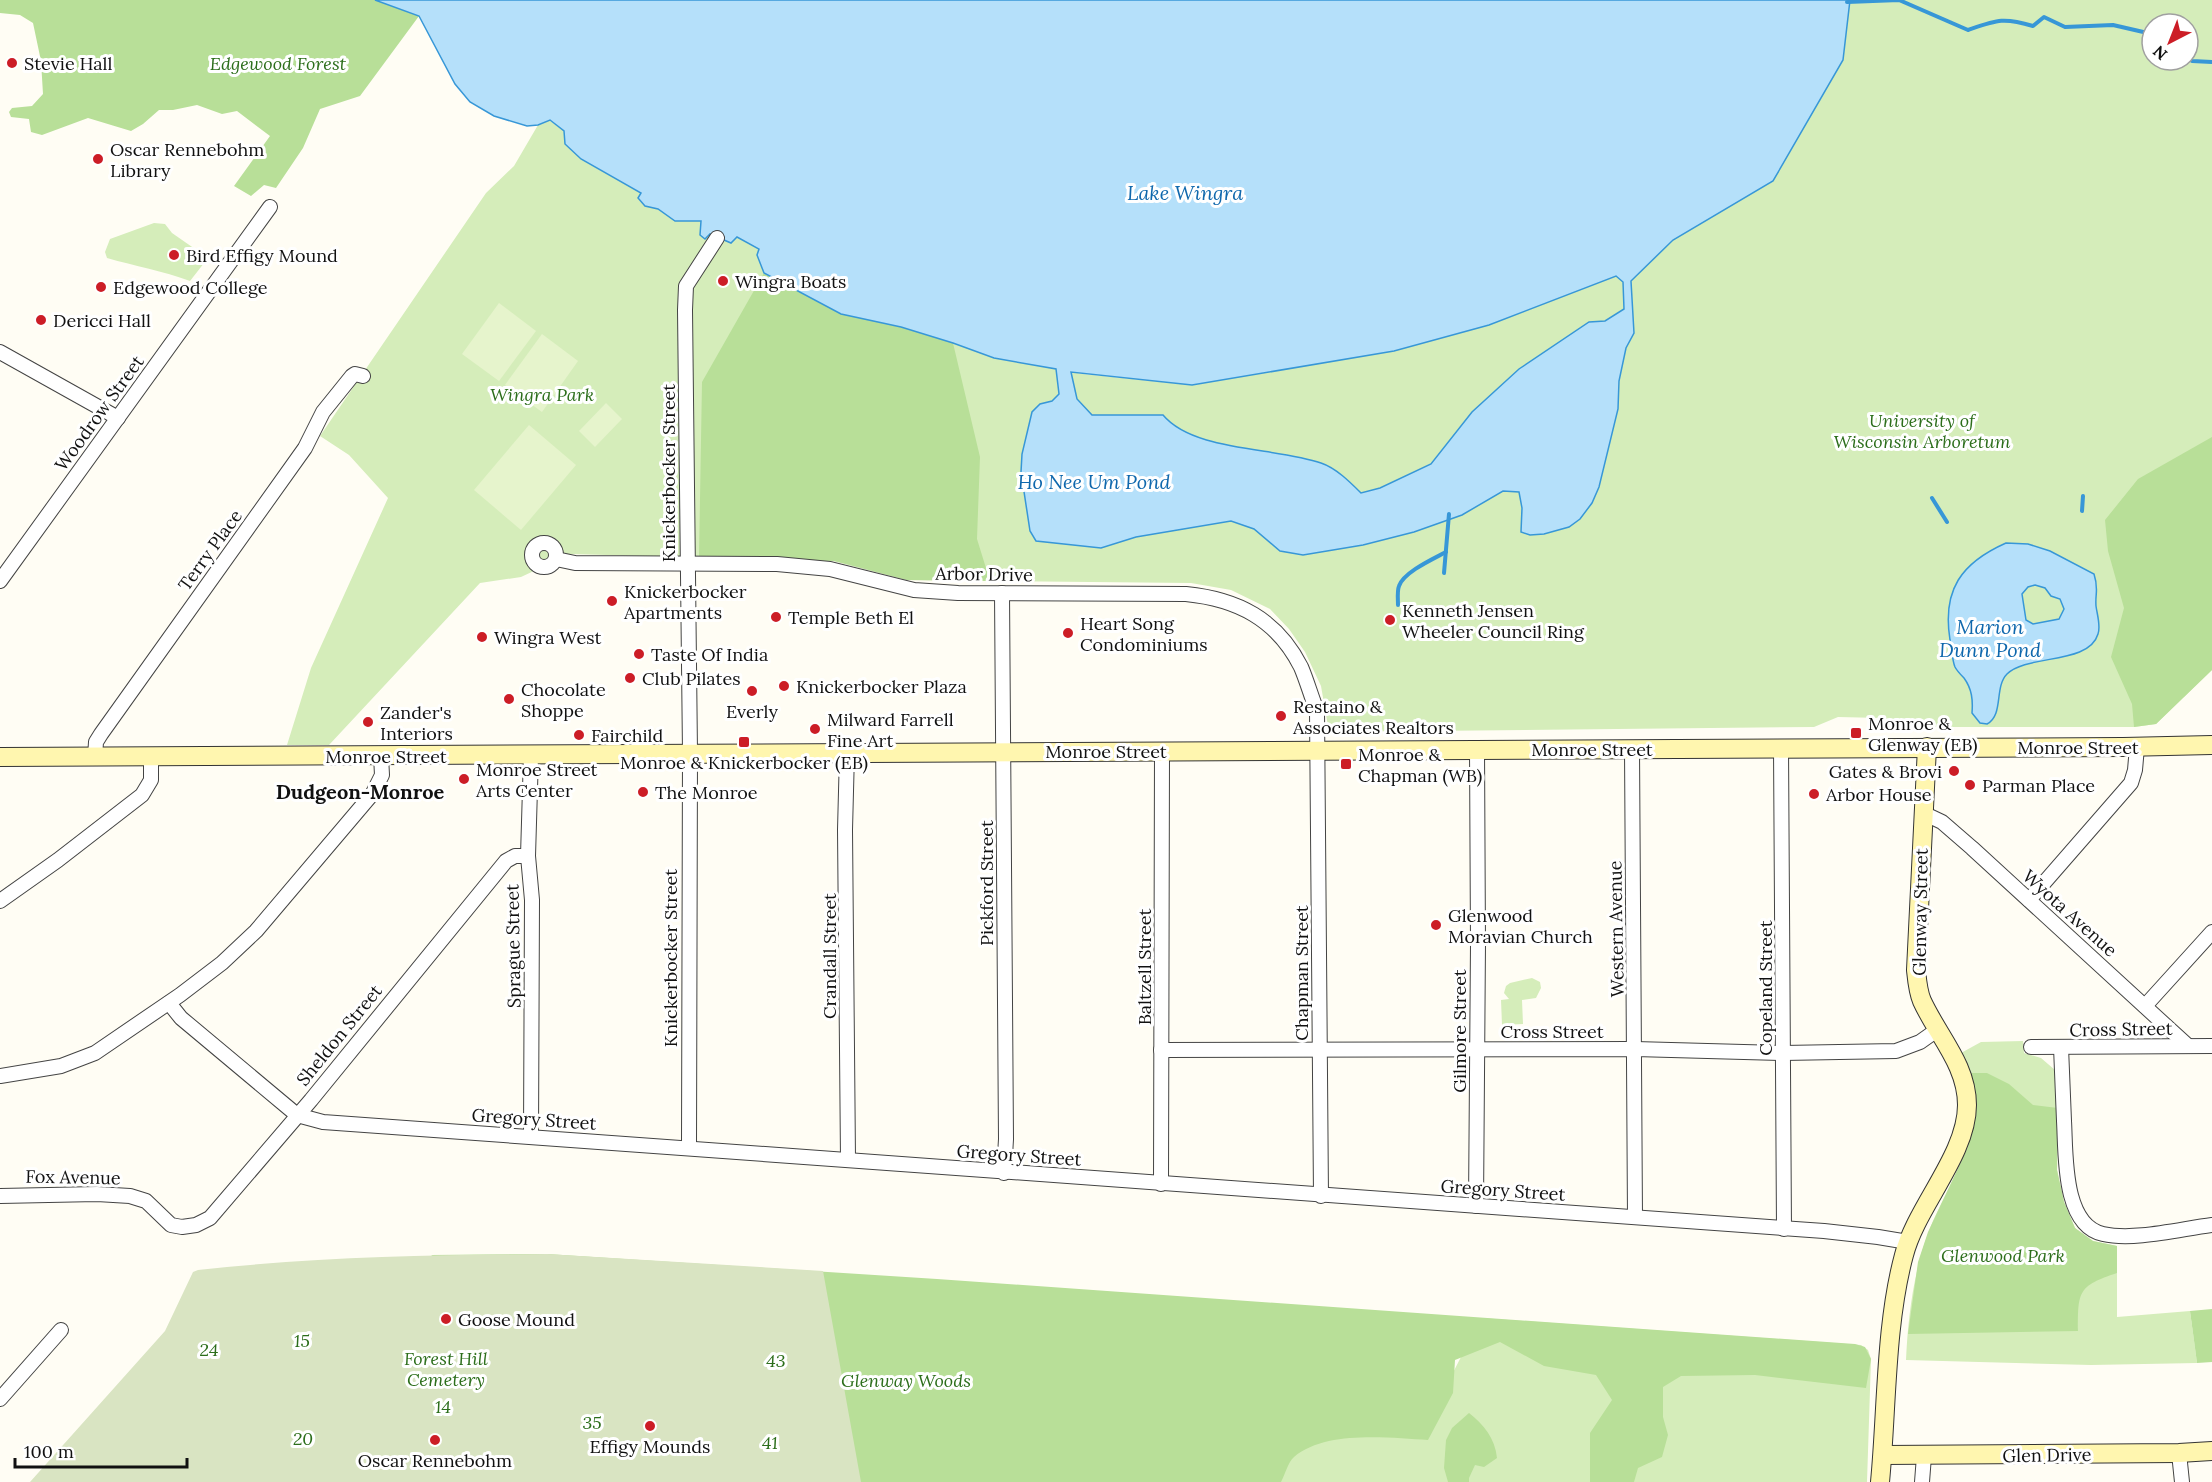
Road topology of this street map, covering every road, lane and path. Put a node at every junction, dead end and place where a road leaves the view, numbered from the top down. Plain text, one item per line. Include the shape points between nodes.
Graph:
1 (270, 207) dead end
2 (717, 238) dead end
3 (0, 352) edge
4 (363, 376) dead end
5 (118, 418) junction
6 (556, 559) dead end
7 (686, 564) junction
8 (0, 581) edge
9 (1002, 593) junction
10 (2212, 745) edge
11 (1781, 747) junction
12 (1927, 747) junction
13 (2137, 747) junction
14 (1477, 749) junction
15 (1632, 749) junction
16 (1004, 751) junction
17 (1162, 751) junction
18 (1318, 751) junction
19 (690, 753) junction
20 (847, 753) junction
21 (531, 755) junction
22 (381, 756) junction
23 (0, 757) edge
24 (95, 757) junction
25 (151, 757) junction
26 (1923, 813) junction
27 (528, 856) junction
28 (2029, 900) junction
29 (0, 901) edge
30 (2212, 932) edge
31 (169, 1003) junction
32 (2145, 1006) junction
33 (1937, 1030) junction
34 (2188, 1046) junction
35 (2212, 1046) edge
36 (2031, 1047) dead end
37 (2061, 1047) junction
38 (1319, 1049) junction
39 (1477, 1049) junction
40 (1635, 1049) junction
41 (1161, 1050) junction
42 (1783, 1053) junction
43 (0, 1076) edge
44 (297, 1115) junction
45 (531, 1136) junction
46 (689, 1148) junction
47 (848, 1159) junction
48 (1004, 1173) junction
49 (1161, 1184) junction
50 (0, 1196) edge
51 (1321, 1196) junction
52 (1476, 1206) junction
53 (1635, 1217) junction
54 (171, 1225) joint
55 (2212, 1225) edge
56 (1784, 1229) junction
57 (1908, 1242) junction
58 (61, 1330) dead end
59 (0, 1399) edge
60 (2212, 1451) edge
61 (2179, 1454) junction
62 (1882, 1455) junction
63 (1924, 1456) junction
64 (1880, 1482) edge
65 (1922, 1482) edge
66 (2182, 1482) edge

1 - 5 street, Woodrow Street
2 - 7 street, Knickerbocker Street via 686,286
3 - 5 street
4 - 24 street, Terry Place via 352,376 323,412 305,448 101,734
5 - 8 street, Woodrow Street
6 - 7 street, Arbor Drive via 575,563
7 - 9 street, Arbor Drive via 777,564 830,569 914,590
7 - 19 street, Knickerbocker Street
9 - 16 street, Pickford Street
9 - 18 street, Arbor Drive via 1186,594 1236,604 1274,630 1301,668 1317,711
10 - 13 main road, Monroe Street
11 - 12 main road, Monroe Street
11 - 15 main road, Monroe Street
11 - 42 street, Copeland Street
12 - 13 main road, Monroe Street
12 - 26 main road, Glenway Street
13 - 28 street via 2131,783
14 - 15 main road, Monroe Street
14 - 18 main road, Monroe Street
14 - 39 street, Gilmore Street
15 - 40 street, Western Avenue
16 - 17 main road, Monroe Street
16 - 20 main road, Monroe Street
16 - 48 street, Pickford Street
17 - 18 main road, Monroe Street
17 - 41 street, Baltzell Street
18 - 38 street, Chapman Street
19 - 20 main road, Monroe Street
19 - 21 main road, Monroe Street
19 - 46 street, Knickerbocker Street
20 - 47 street, Crandall Street
21 - 22 main road, Monroe Street
21 - 27 street, Sprague Street
22 - 25 main road, Monroe Street
22 - 31 street via 382,776 373,793 294,889 222,963
23 - 24 main road, Monroe Street
24 - 25 main road, Monroe Street
25 - 29 street via 151,780 142,795
26 - 28 street, Wyota Avenue via 1942,822
26 - 33 main road, Glenway Street via 1916,970 1921,999
27 - 44 street, Sheldon Street via 506,861
27 - 45 street, Sprague Street via 532,900
28 - 32 street, Wyota Avenue
30 - 32 street
31 - 43 street via 85,1057 47,1069
31 - 44 street, Gregory Street
32 - 34 street, Wyota Avenue
33 - 42 street, Cross Street via 1896,1051
33 - 57 main road, Glenway Street via 1960,1070 1967,1106 1955,1150
34 - 35 street, Cross Street
34 - 37 street, Cross Street
36 - 37 street, Cross Street
37 - 55 street via 2067,1177 2078,1215 2087,1226 2102,1234 2133,1235
38 - 39 street, Cross Street
38 - 41 street, Cross Street
38 - 51 street, Chapman Street
39 - 40 street, Cross Street
39 - 52 street, Gilmore Street
40 - 42 street, Cross Street
40 - 53 street, Western Avenue
41 - 49 street, Baltzell Street
42 - 56 street, Copeland Street
44 - 45 street, Gregory Street via 323,1122
44 - 54 street, Sheldon Street via 210,1218 196,1225
45 - 46 street, Gregory Street
46 - 47 street, Gregory Street
47 - 48 street, Gregory Street
48 - 49 street, Gregory Street
49 - 51 street, Gregory Street
50 - 54 street, Fox Avenue via 130,1196 146,1201
51 - 52 street, Gregory Street
52 - 53 street, Gregory Street
53 - 56 street, Gregory Street
56 - 57 street, Gregory Street
57 - 62 main road, Glenway Street via 1898,1282
58 - 59 street
60 - 61 main road, Glen Drive
61 - 63 main road, Glen Drive
61 - 66 street
62 - 63 main road, Glen Drive
62 - 64 main road, Glenway Street
63 - 65 street

